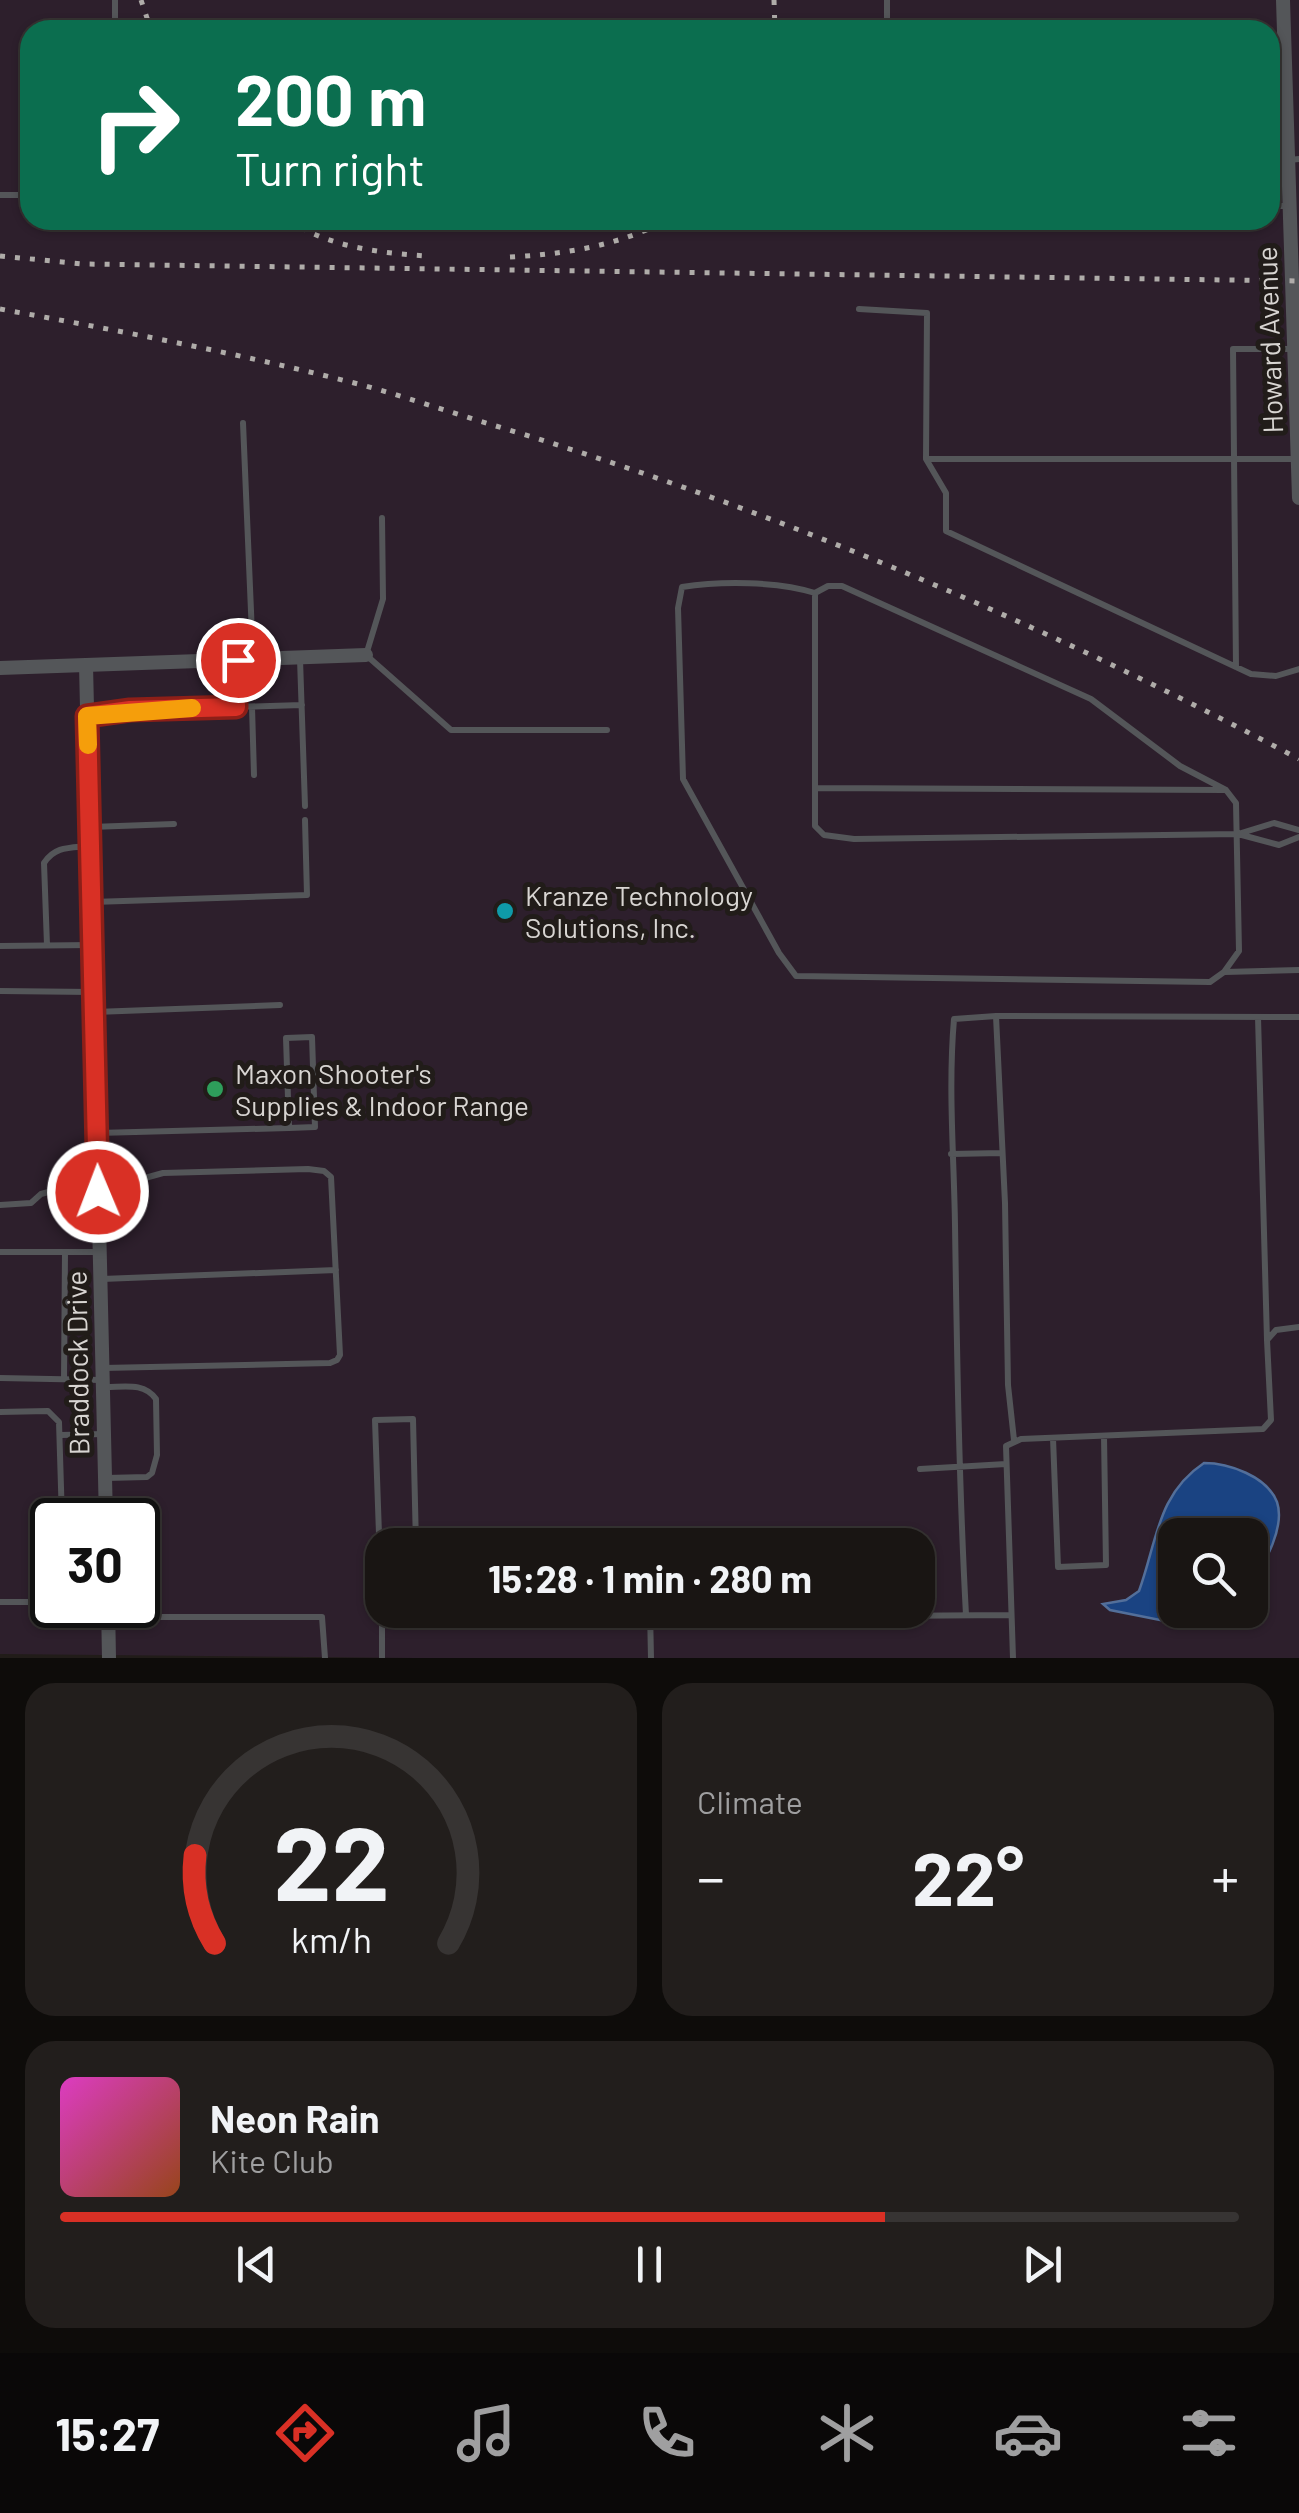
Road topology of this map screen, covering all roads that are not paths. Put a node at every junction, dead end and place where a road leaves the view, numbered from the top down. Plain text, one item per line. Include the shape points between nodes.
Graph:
1 (1284, 0) edge
2 (1294, 160) edge
3 (1280, 206) edge
4 (1290, 206) junction
5 (859, 308) dead end
6 (1296, 349) edge
7 (243, 423) dead end
8 (926, 458) junction
9 (1236, 459) junction
10 (1298, 459) edge
11 (1299, 498) edge
12 (382, 518) dead end
13 (815, 592) junction
14 (366, 656) junction
15 (300, 658) junction
16 (253, 659) junction
17 (235, 660) junction
18 (86, 665) junction
19 (1236, 666) junction
20 (0, 668) edge
21 (1299, 669) edge
22 (302, 705) junction
23 (236, 707) junction
24 (252, 707) junction
25 (87, 716) junction
26 (607, 730) dead end
27 (254, 775) dead end
28 (815, 788) junction
29 (1226, 790) junction
30 (305, 806) dead end
31 (305, 820) dead end
32 (174, 824) dead end
33 (90, 827) junction
34 (1299, 833) edge
35 (1238, 834) junction
36 (90, 846) junction
37 (91, 902) junction
38 (92, 945) junction
39 (0, 946) edge
40 (47, 946) junction
41 (1299, 970) edge
42 (1224, 972) junction
43 (0, 991) edge
44 (93, 992) junction
45 (280, 1005) dead end
46 (94, 1012) junction
47 (996, 1016) junction
48 (1299, 1016) edge
49 (1258, 1017) junction
50 (288, 1128) junction
51 (97, 1133) junction
52 (1002, 1153) junction
53 (951, 1154) junction
54 (98, 1192) junction
55 (0, 1205) edge
56 (0, 1252) edge
57 (65, 1252) junction
58 (100, 1252) junction
59 (336, 1270) junction
60 (100, 1280) junction
61 (1299, 1327) edge
62 (1267, 1340) junction
63 (0, 1378) edge
64 (102, 1378) junction
65 (64, 1379) junction
66 (0, 1412) edge
67 (104, 1434) junction
68 (61, 1436) junction
69 (1104, 1436) junction
70 (1053, 1438) junction
71 (1014, 1440) junction
72 (1006, 1464) junction
73 (958, 1466) junction
74 (920, 1468) dead end
75 (105, 1478) junction
76 (62, 1498) edge
77 (105, 1498) edge
78 (379, 1528) edge
79 (416, 1528) edge
80 (0, 1602) edge
81 (30, 1602) edge
82 (935, 1615) edge
83 (966, 1615) junction
84 (1011, 1615) junction
85 (160, 1617) edge
86 (108, 1628) edge
87 (382, 1628) edge
88 (650, 1628) edge
89 (109, 1658) edge
90 (325, 1658) edge
91 (382, 1658) edge
92 (651, 1658) edge
93 (1013, 1658) edge

1 - 2 street, Howard Avenue
2 - 4 street, Howard Avenue
3 - 4 lane
4 - 6 street, Howard Avenue
5 - 8 lane via 927,313
6 - 9 lane via 1234,349
6 - 10 street, Howard Avenue
7 - 16 lane
8 - 9 lane
8 - 19 lane via 946,493 946,531
9 - 10 lane
9 - 19 lane
10 - 11 street, Howard Avenue
12 - 14 lane via 382,599
13 - 28 lane
13 - 29 lane via 842,586 1091,699 1180,766
13 - 42 lane via 699,584 682,587 678,608 682,779 796,976 1210,982
14 - 15 street
14 - 26 lane via 451,730
15 - 16 street
15 - 22 lane
16 - 17 street
17 - 18 street
17 - 23 lane
18 - 20 street
18 - 25 street, Braddock Drive
19 - 21 lane via 1276,676
22 - 24 lane
22 - 30 lane
23 - 24 lane
23 - 25 lane
24 - 27 lane
25 - 33 street, Braddock Drive
28 - 29 lane
28 - 35 lane via 815,826 824,835 854,839
29 - 35 lane via 1236,803
31 - 37 lane via 307,895
32 - 33 lane
33 - 36 street, Braddock Drive
34 - 35 lane via 1274,823
34 - 35 lane via 1279,845
35 - 42 lane via 1239,951
36 - 37 street, Braddock Drive
36 - 40 lane via 59,849 44,863
37 - 38 street, Braddock Drive
38 - 40 lane
38 - 44 street, Braddock Drive
39 - 40 lane
41 - 42 lane
43 - 44 lane
44 - 46 street, Braddock Drive
45 - 46 lane
46 - 51 street, Braddock Drive
47 - 49 lane
47 - 52 lane
47 - 53 lane via 954,1019
48 - 49 lane
49 - 62 lane
50 - 50 lane via 315,1127 312,1036 286,1038
50 - 51 lane
51 - 54 street, Braddock Drive
52 - 53 lane
52 - 71 lane
53 - 73 lane
54 - 55 lane via 52,1192 30,1203
54 - 58 street, Braddock Drive
54 - 59 lane via 162,1174 324,1171 331,1177
56 - 57 lane
57 - 58 lane
57 - 65 lane
58 - 60 street, Braddock Drive
59 - 60 lane
59 - 64 lane via 337,1360 138,1367
60 - 64 street, Braddock Drive
61 - 62 lane via 1276,1330
62 - 69 lane via 1271,1420 1263,1429
63 - 65 lane
64 - 65 lane
64 - 67 street, Braddock Drive
64 - 75 lane via 156,1399 152,1473
66 - 68 lane via 48,1411
67 - 68 lane
67 - 75 street, Braddock Drive
68 - 76 lane
69 - 70 lane
69 - 70 lane via 1106,1565 1090,1566 1058,1567
70 - 71 lane
71 - 72 lane via 1006,1446
72 - 73 lane
72 - 84 lane
73 - 74 lane
73 - 83 lane
75 - 77 street, Braddock Drive
78 - 79 lane via 375,1420 413,1419
80 - 81 lane
82 - 83 lane
83 - 84 lane
84 - 93 lane
85 - 90 lane via 322,1617
86 - 89 street
87 - 91 lane
88 - 92 lane

